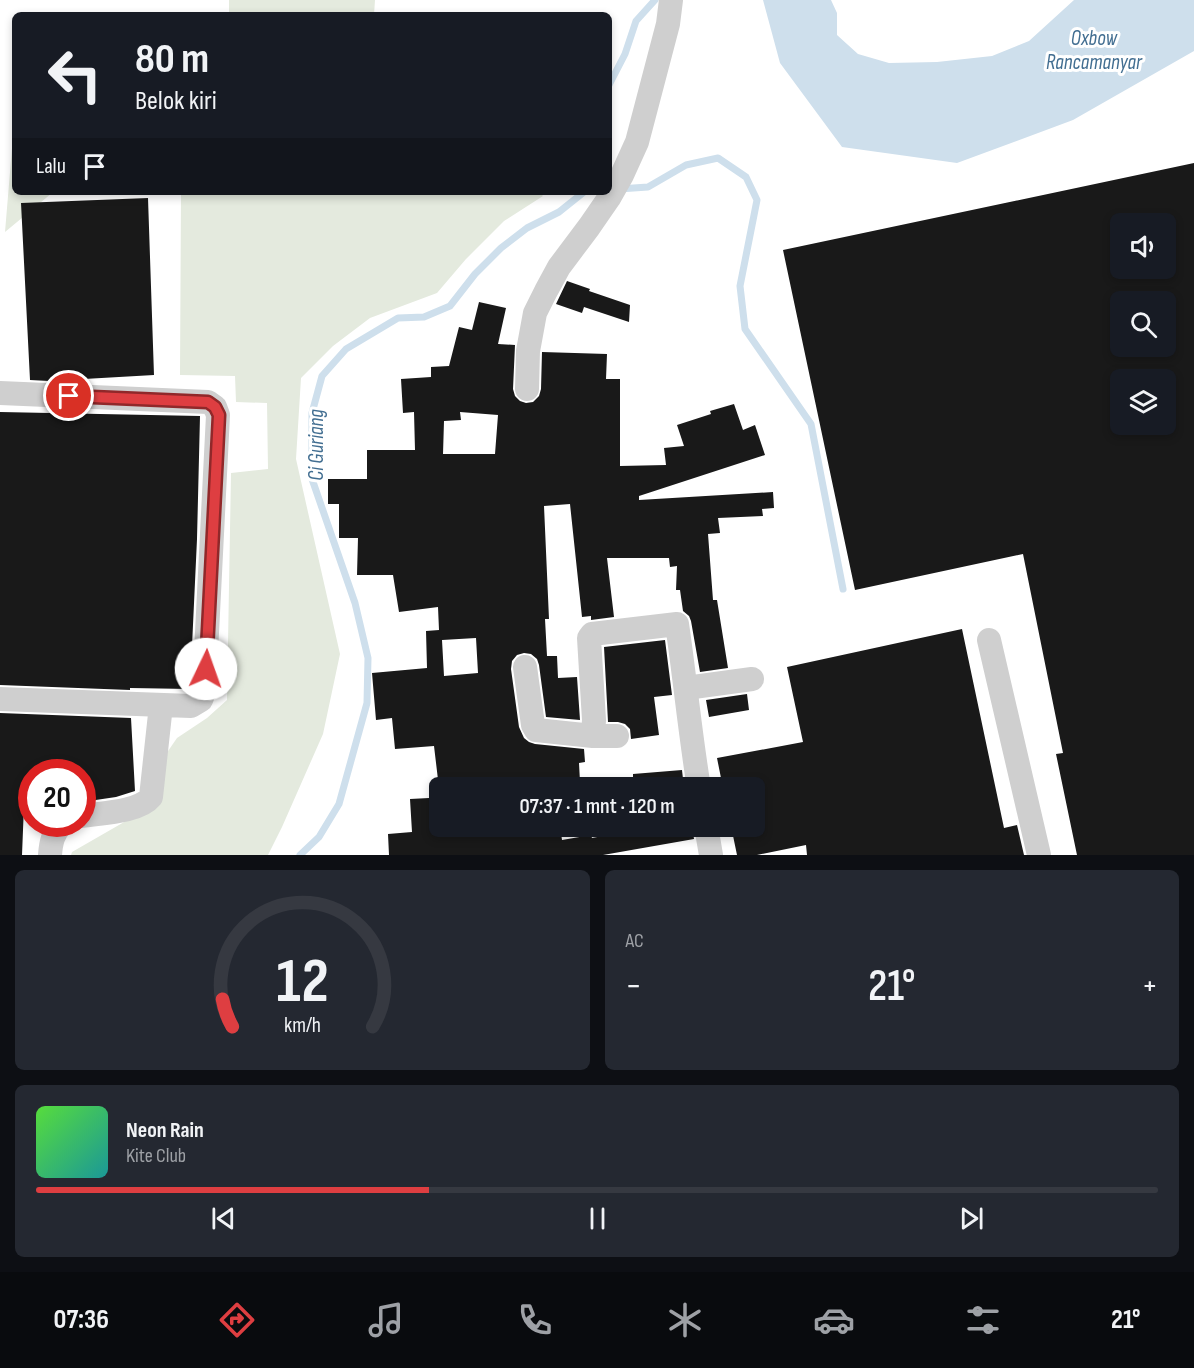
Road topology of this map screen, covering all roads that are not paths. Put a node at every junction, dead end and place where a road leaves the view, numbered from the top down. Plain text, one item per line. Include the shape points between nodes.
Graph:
1 (671, 0) edge
2 (612, 192) edge
3 (610, 195) edge
4 (527, 389) dead end
5 (0, 393) edge
6 (989, 640) dead end
7 (525, 667) dead end
8 (752, 679) dead end
9 (686, 688) junction
10 (0, 699) edge
11 (161, 705) junction
12 (593, 736) junction
13 (617, 736) dead end
14 (697, 777) edge
15 (96, 814) edge
16 (53, 837) edge
17 (708, 837) edge
18 (50, 855) edge
19 (711, 855) edge
20 (1039, 855) edge

1 - 2 street via 637,142
3 - 4 street via 559,267 536,313 528,351
5 - 11 street via 208,402 215,407 219,415 204,692 201,700 191,706
6 - 20 street
7 - 12 street via 532,725 536,730
8 - 9 street
9 - 12 street via 677,624 592,634 589,638
9 - 14 street
10 - 11 street
11 - 15 street via 151,797 131,809
12 - 13 street
16 - 18 street
17 - 19 street

